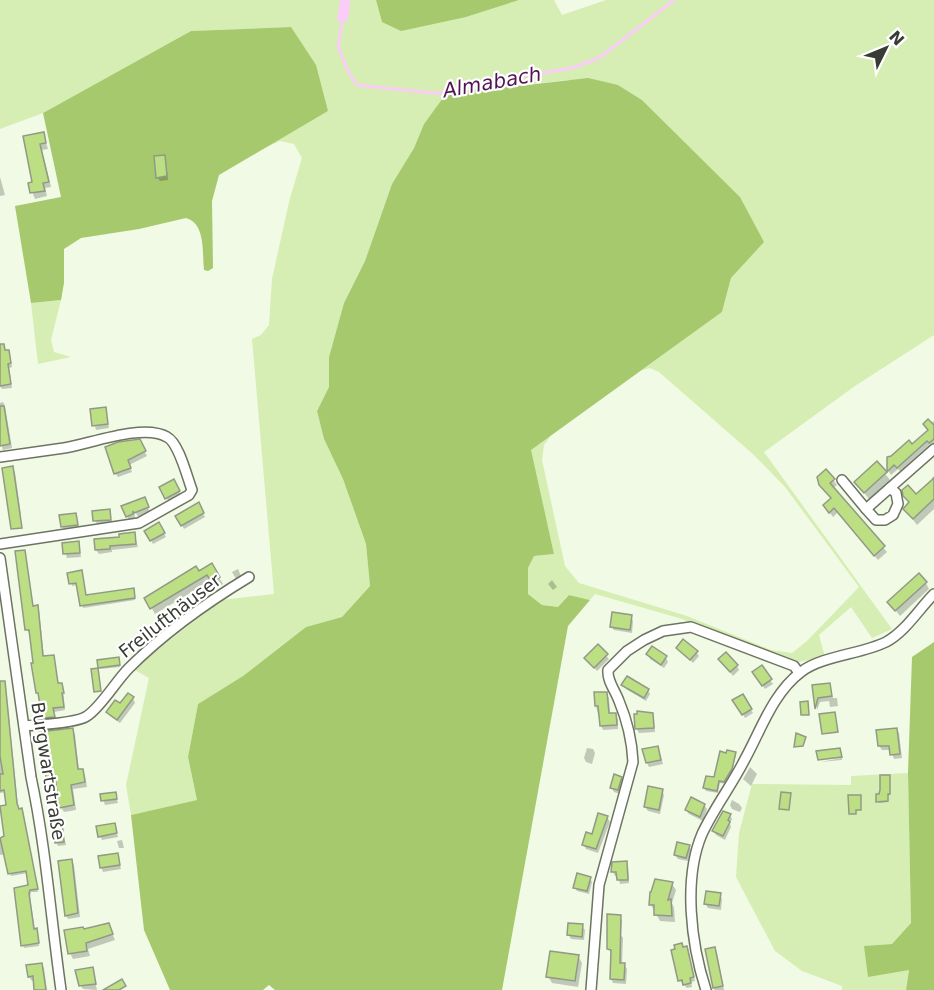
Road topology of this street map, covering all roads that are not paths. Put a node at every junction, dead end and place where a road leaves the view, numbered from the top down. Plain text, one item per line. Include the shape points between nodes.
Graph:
1 (934, 449) edge
2 (0, 457) edge
3 (842, 480) dead end
4 (890, 488) junction
5 (867, 509) junction
6 (0, 543) edge
7 (0, 558) edge
8 (249, 577) dead end
9 (934, 594) edge
10 (799, 673) junction
11 (24, 726) junction
12 (61, 990) edge
13 (591, 990) edge
14 (706, 990) edge

1 - 4 street
2 - 6 street via 133,433 160,434 175,444 192,490 139,523
3 - 5 street
4 - 5 street
4 - 5 street via 898,504 893,515 876,520
7 - 11 street, Burgwartstraße
8 - 11 street, Freilufthäuser via 141,656 88,716
9 - 10 street via 888,641
10 - 13 street via 794,666 691,627 663,631 644,640 608,670 632,745 633,762 599,885
10 - 14 street via 770,710 703,833 693,865 690,888 698,966
11 - 12 street, Burgwartstraße

